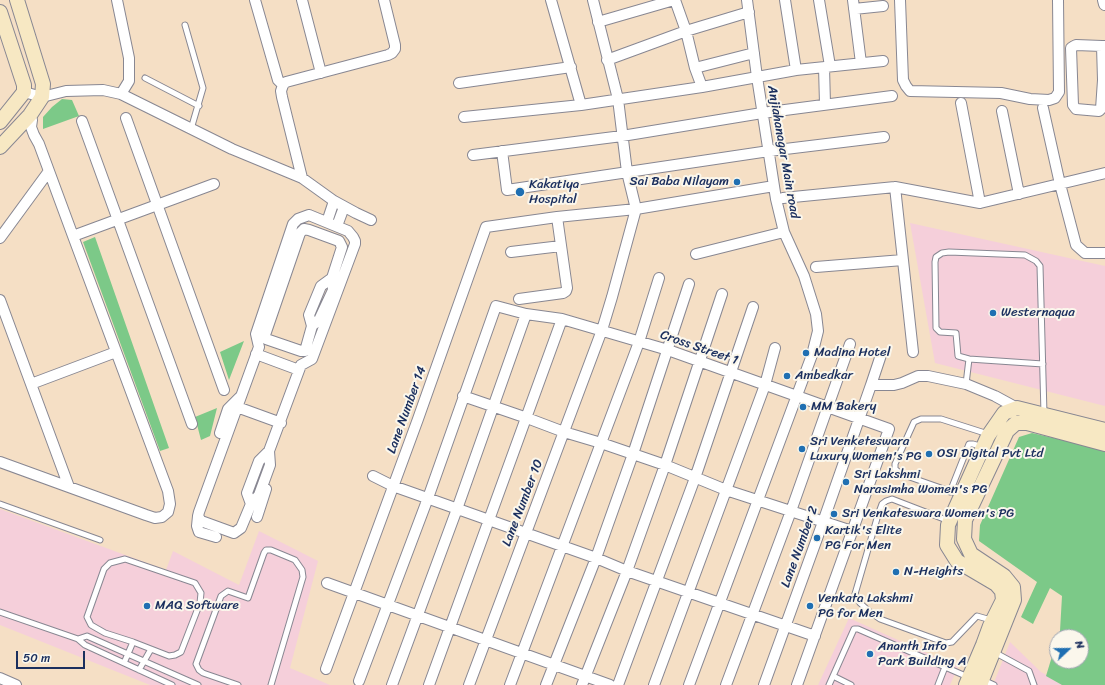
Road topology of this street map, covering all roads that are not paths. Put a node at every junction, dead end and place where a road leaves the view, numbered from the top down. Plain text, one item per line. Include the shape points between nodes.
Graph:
1 (17, 0) edge
2 (117, 0) edge
3 (255, 0) edge
4 (302, 0) edge
5 (384, 0) edge
6 (551, 0) edge
7 (593, 0) edge
8 (674, 0) edge
9 (747, 0) edge
10 (785, 0) edge
11 (819, 0) edge
12 (900, 0) edge
13 (1058, 0) edge
14 (1104, 0) edge
15 (854, 4) edge
16 (1105, 4) edge
17 (883, 6) dead end
18 (0, 12) edge
19 (749, 12) junction
20 (598, 22) junction
21 (185, 25) dead end
22 (686, 31) junction
23 (1104, 46) edge
24 (754, 53) junction
25 (607, 60) junction
26 (883, 61) dead end
27 (861, 63) junction
28 (827, 66) junction
29 (571, 67) junction
30 (695, 68) junction
31 (796, 70) junction
32 (322, 73) junction
33 (757, 77) junction
34 (144, 78) dead end
35 (459, 83) dead end
36 (283, 86) junction
37 (702, 87) junction
38 (121, 94) junction
39 (22, 96) junction
40 (892, 96) dead end
41 (42, 97) junction
42 (618, 99) junction
43 (960, 103) dead end
44 (826, 104) junction
45 (581, 105) junction
46 (199, 106) junction
47 (1043, 108) dead end
48 (1002, 111) dead end
49 (762, 113) junction
50 (464, 117) dead end
51 (31, 118) junction
52 (126, 118) dead end
53 (82, 121) dead end
54 (0, 122) edge
55 (191, 129) junction
56 (622, 136) junction
57 (884, 137) dead end
58 (0, 147) edge
59 (502, 151) junction
60 (769, 151) junction
61 (473, 155) dead end
62 (49, 171) junction
63 (627, 172) junction
64 (1105, 173) edge
65 (302, 178) junction
66 (214, 184) dead end
67 (1060, 184) junction
68 (774, 186) junction
69 (895, 187) junction
70 (1019, 194) junction
71 (783, 198) dead end
72 (334, 201) junction
73 (980, 203) junction
74 (157, 204) junction
75 (344, 207) junction
76 (636, 209) junction
77 (557, 217) junction
78 (117, 219) junction
79 (372, 220) dead end
80 (327, 222) junction
81 (337, 226) junction
82 (784, 232) junction
83 (73, 236) junction
84 (0, 238) edge
85 (561, 246) junction
86 (511, 252) dead end
87 (1105, 253) edge
88 (696, 254) dead end
89 (903, 260) junction
90 (816, 267) dead end
91 (281, 273) junction
92 (332, 278) junction
93 (659, 278) dead end
94 (690, 284) dead end
95 (722, 294) dead end
96 (520, 299) dead end
97 (0, 300) edge
98 (330, 302) junction
99 (753, 307) dead end
100 (526, 314) junction
101 (562, 319) junction
102 (312, 326) junction
103 (602, 330) junction
104 (639, 342) junction
105 (850, 344) dead end
106 (775, 348) dead end
107 (668, 350) junction
108 (116, 352) junction
109 (913, 352) dead end
110 (256, 354) junction
111 (881, 355) dead end
112 (969, 359) junction
113 (700, 362) junction
114 (1043, 364) junction
115 (299, 370) junction
116 (731, 372) junction
117 (31, 384) junction
118 (765, 384) junction
119 (966, 384) junction
120 (871, 385) junction
121 (224, 390) dead end
122 (796, 395) junction
123 (241, 396) junction
124 (463, 396) junction
125 (828, 406) junction
126 (494, 407) junction
127 (237, 408) junction
128 (1017, 408) junction
129 (1044, 415) junction
130 (859, 417) junction
131 (527, 418) junction
132 (281, 423) junction
133 (192, 424) dead end
134 (1105, 430) edge
135 (564, 432) junction
136 (220, 433) dead end
137 (989, 434) junction
138 (601, 443) junction
139 (1105, 444) edge
140 (269, 451) junction
141 (633, 454) junction
142 (0, 462) edge
143 (665, 465) junction
144 (374, 476) dead end
145 (695, 478) junction
146 (265, 480) junction
147 (69, 486) junction
148 (393, 486) junction
149 (726, 490) junction
150 (956, 494) junction
151 (428, 498) junction
152 (758, 500) junction
153 (0, 504) edge
154 (251, 504) junction
155 (457, 509) junction
156 (791, 511) junction
157 (198, 516) junction
158 (257, 517) dead end
159 (489, 521) junction
160 (950, 521) junction
161 (823, 522) junction
162 (852, 532) junction
163 (526, 533) junction
164 (216, 538) dead end
165 (100, 540) dead end
166 (562, 546) junction
167 (596, 558) junction
168 (627, 571) junction
169 (657, 581) junction
170 (327, 583) dead end
171 (689, 592) junction
172 (354, 593) junction
173 (720, 603) junction
174 (387, 605) junction
175 (0, 612) edge
176 (752, 615) junction
177 (418, 616) junction
178 (993, 621) junction
179 (785, 626) junction
180 (450, 627) junction
181 (815, 636) junction
182 (78, 639) junction
183 (486, 640) junction
184 (133, 642) junction
185 (150, 649) junction
186 (994, 652) junction
187 (522, 653) junction
188 (128, 654) junction
189 (144, 661) junction
190 (124, 663) junction
191 (554, 665) junction
192 (945, 667) junction
193 (326, 669) dead end
194 (139, 670) junction
195 (833, 676) junction
196 (0, 678) edge
197 (359, 681) dead end
198 (584, 681) edge
199 (978, 682) edge
200 (16, 685) edge
201 (172, 685) edge
202 (198, 685) edge
203 (238, 685) edge
204 (271, 685) edge
205 (392, 685) edge
206 (430, 685) edge
207 (469, 685) edge
208 (510, 685) edge
209 (546, 685) edge
210 (610, 685) edge
211 (618, 685) edge
212 (654, 685) edge
213 (689, 685) edge
214 (726, 685) edge
215 (764, 685) edge
216 (797, 685) edge
217 (829, 685) edge
218 (852, 685) edge
219 (938, 685) edge
220 (1033, 685) edge

1 - 41 main road via 43,84
2 - 38 street via 129,58 129,81
3 - 36 street via 278,80
4 - 32 street
5 - 32 street via 395,42 394,51 388,55
6 - 29 street
7 - 20 street
8 - 20 street
8 - 22 street
9 - 19 street, Anjiahanagar Main road
10 - 31 street
11 - 28 street
12 - 13 street via 903,80 910,91 1001,93 1048,100 1055,98 1059,92
14 - 16 street
15 - 17 street
15 - 27 street
18 - 39 main road via 24,85
19 - 22 street
19 - 24 street, Anjiahanagar Main road
20 - 25 street
21 - 46 lane via 203,84
22 - 25 street
22 - 30 street
23 - 23 street via 1101,109 1076,109 1073,105 1071,48 1076,45
24 - 30 street
24 - 33 street, Anjiahanagar Main road
25 - 42 street
26 - 27 street
27 - 28 street
28 - 31 street
28 - 44 street
29 - 35 street
29 - 45 street
30 - 37 street
31 - 33 street
32 - 36 street via 286,82
33 - 37 street
33 - 49 street, Anjiahanagar Main road
34 - 46 lane
36 - 65 street via 282,97
37 - 42 street
38 - 41 street via 103,90 66,91
38 - 55 street
39 - 41 street
39 - 51 street
39 - 54 main road
40 - 44 street
41 - 51 main road
42 - 45 street
42 - 56 street
43 - 73 street
44 - 49 street
45 - 50 street
46 - 55 lane
47 - 67 street
48 - 70 street
49 - 56 street
49 - 60 street, Anjiahanagar Main road
51 - 58 main road
51 - 62 street via 31,127
52 - 74 street
53 - 78 street
55 - 65 street
56 - 59 street
56 - 63 street
57 - 60 street
59 - 61 street
59 - 63 street via 507,190
60 - 63 street
60 - 68 street, Anjiahanagar Main road
62 - 83 street
62 - 84 street
63 - 76 street
64 - 67 street
65 - 72 street
66 - 74 street
67 - 70 street
67 - 87 street via 1076,245 1084,253
68 - 76 street
68 - 82 street, Anjiahanagar Main road
69 - 71 street
69 - 73 street
69 - 89 street
70 - 73 street
72 - 75 street
72 - 80 street
74 - 78 street
74 - 121 street
75 - 79 street
75 - 81 street
76 - 77 street
76 - 103 street, Lane Number 10
77 - 85 street
77 - 148 street, Lane Number 14 via 486,226
78 - 83 street
78 - 133 street
80 - 81 street
80 - 91 street via 309,215 293,224
81 - 98 street via 352,234 355,241
82 - 88 street
82 - 122 street, Anjiahanagar Main road via 804,276 816,314 818,331 812,355
83 - 108 street
85 - 86 street
85 - 96 street via 566,291
89 - 90 street
89 - 109 street
91 - 92 street via 300,233 306,229 342,245
91 - 102 street via 266,339 304,351
91 - 110 street via 256,334 259,347
92 - 98 street
92 - 102 street via 321,286 309,315
93 - 104 street
94 - 107 street
95 - 113 street
97 - 117 street
98 - 102 street
98 - 115 street via 312,359 301,365
99 - 116 street
100 - 101 street, Cross Street 1
100 - 124 street, Cross Street 1 via 496,306
100 - 126 street
101 - 103 street, Cross Street 1
101 - 131 street
103 - 104 street, Cross Street 1
103 - 135 street, Lane Number 10
104 - 107 street, Cross Street 1
104 - 138 street
105 - 125 street
106 - 118 street
107 - 113 street, Cross Street 1
107 - 141 street
108 - 117 street
108 - 147 street via 168,491 168,512 162,517 155,518
110 - 115 street
110 - 123 street
111 - 120 street, Lane Number 2
112 - 114 lane
112 - 114 lane via 958,356 956,333 940,332 936,328 935,262 936,256 942,253 1025,255 1036,261 1040,266
112 - 119 lane
113 - 116 street, Cross Street 1
113 - 143 street
114 - 129 lane
115 - 132 street
116 - 118 street, Cross Street 1
116 - 145 street
117 - 147 street
118 - 122 street, Cross Street 1
118 - 149 street
119 - 120 street via 918,376 894,385
119 - 128 street
120 - 130 street, Lane Number 2
122 - 125 street, Cross Street 1
122 - 152 street, Anjiahanagar Main road
123 - 127 street
123 - 136 street via 230,406
124 - 126 street
124 - 151 street
125 - 130 street, Cross Street 1
125 - 156 street
126 - 131 street
126 - 155 street
127 - 132 street
127 - 157 street
128 - 129 main road
128 - 137 main road via 1004,413
129 - 134 main road
130 - 161 street, Lane Number 2
130 - 162 street, Cross Street 1 via 889,429
131 - 135 street
131 - 159 street
132 - 140 street
135 - 138 street
135 - 163 street, Lane Number 10
137 - 150 main road
137 - 150 lane via 941,419 920,419 914,422 895,469 901,474
138 - 141 street
138 - 166 street
139 - 186 main road via 1027,423 1016,423 1007,431 965,520 964,539 971,554 1004,576 1013,587 1014,600
140 - 146 street via 270,464
140 - 154 street via 259,461 247,493
141 - 143 street
141 - 167 street
142 - 147 street
143 - 145 street
143 - 168 street
144 - 148 street
145 - 149 street
145 - 169 street
146 - 154 street via 259,495
146 - 158 street via 266,493
148 - 151 street
148 - 172 street, Lane Number 14
149 - 152 street
149 - 171 street
150 - 160 main road
151 - 155 street
151 - 174 street
152 - 156 street
152 - 173 street, Anjiahanagar Main road
153 - 165 lane
154 - 157 street via 241,528 234,533 201,521
155 - 159 street
155 - 177 street
156 - 161 street
156 - 176 street
157 - 164 street via 200,532
159 - 163 street
159 - 180 street
160 - 178 main road via 947,546 957,561 996,584 1002,591 1003,600
160 - 178 lane via 892,499 882,504 855,594 860,603 880,618 946,643 952,642 977,616
161 - 162 street
161 - 179 street, Lane Number 2
162 - 181 street
163 - 166 street
163 - 183 street, Lane Number 10
166 - 167 street
166 - 187 street
167 - 168 street
167 - 191 street
168 - 169 street
168 - 198 street
169 - 171 street
169 - 211 street
170 - 172 street
171 - 173 street
171 - 212 street
172 - 174 street
172 - 193 street, Lane Number 14
173 - 176 street
173 - 213 street, Anjiahanagar Main road
174 - 177 street
174 - 197 street
175 - 182 lane
176 - 179 street
176 - 214 street
177 - 180 street
177 - 205 street
178 - 199 main road
179 - 181 street
179 - 215 street, Lane Number 2
180 - 183 street
180 - 206 street
181 - 216 street
182 - 188 lane via 87,636
182 - 190 lane via 85,646
183 - 187 street
183 - 207 street, Lane Number 10
184 - 185 lane
184 - 185 lane via 90,625 87,617 104,569 110,563 125,559 194,583 201,593 200,603 181,652 169,656
184 - 188 lane
185 - 189 lane
186 - 199 main road
186 - 220 lane via 1029,670
187 - 191 street
187 - 208 street
188 - 189 lane
188 - 190 lane
189 - 194 lane
189 - 202 lane
190 - 194 lane
191 - 198 street
191 - 209 street
192 - 195 lane via 854,629
192 - 199 lane
192 - 219 lane
194 - 201 lane
195 - 217 lane
195 - 218 lane
196 - 200 street
198 - 210 street
203 - 204 lane via 203,673 196,664 221,596 228,591 248,598 266,550 295,560 302,570 303,577

